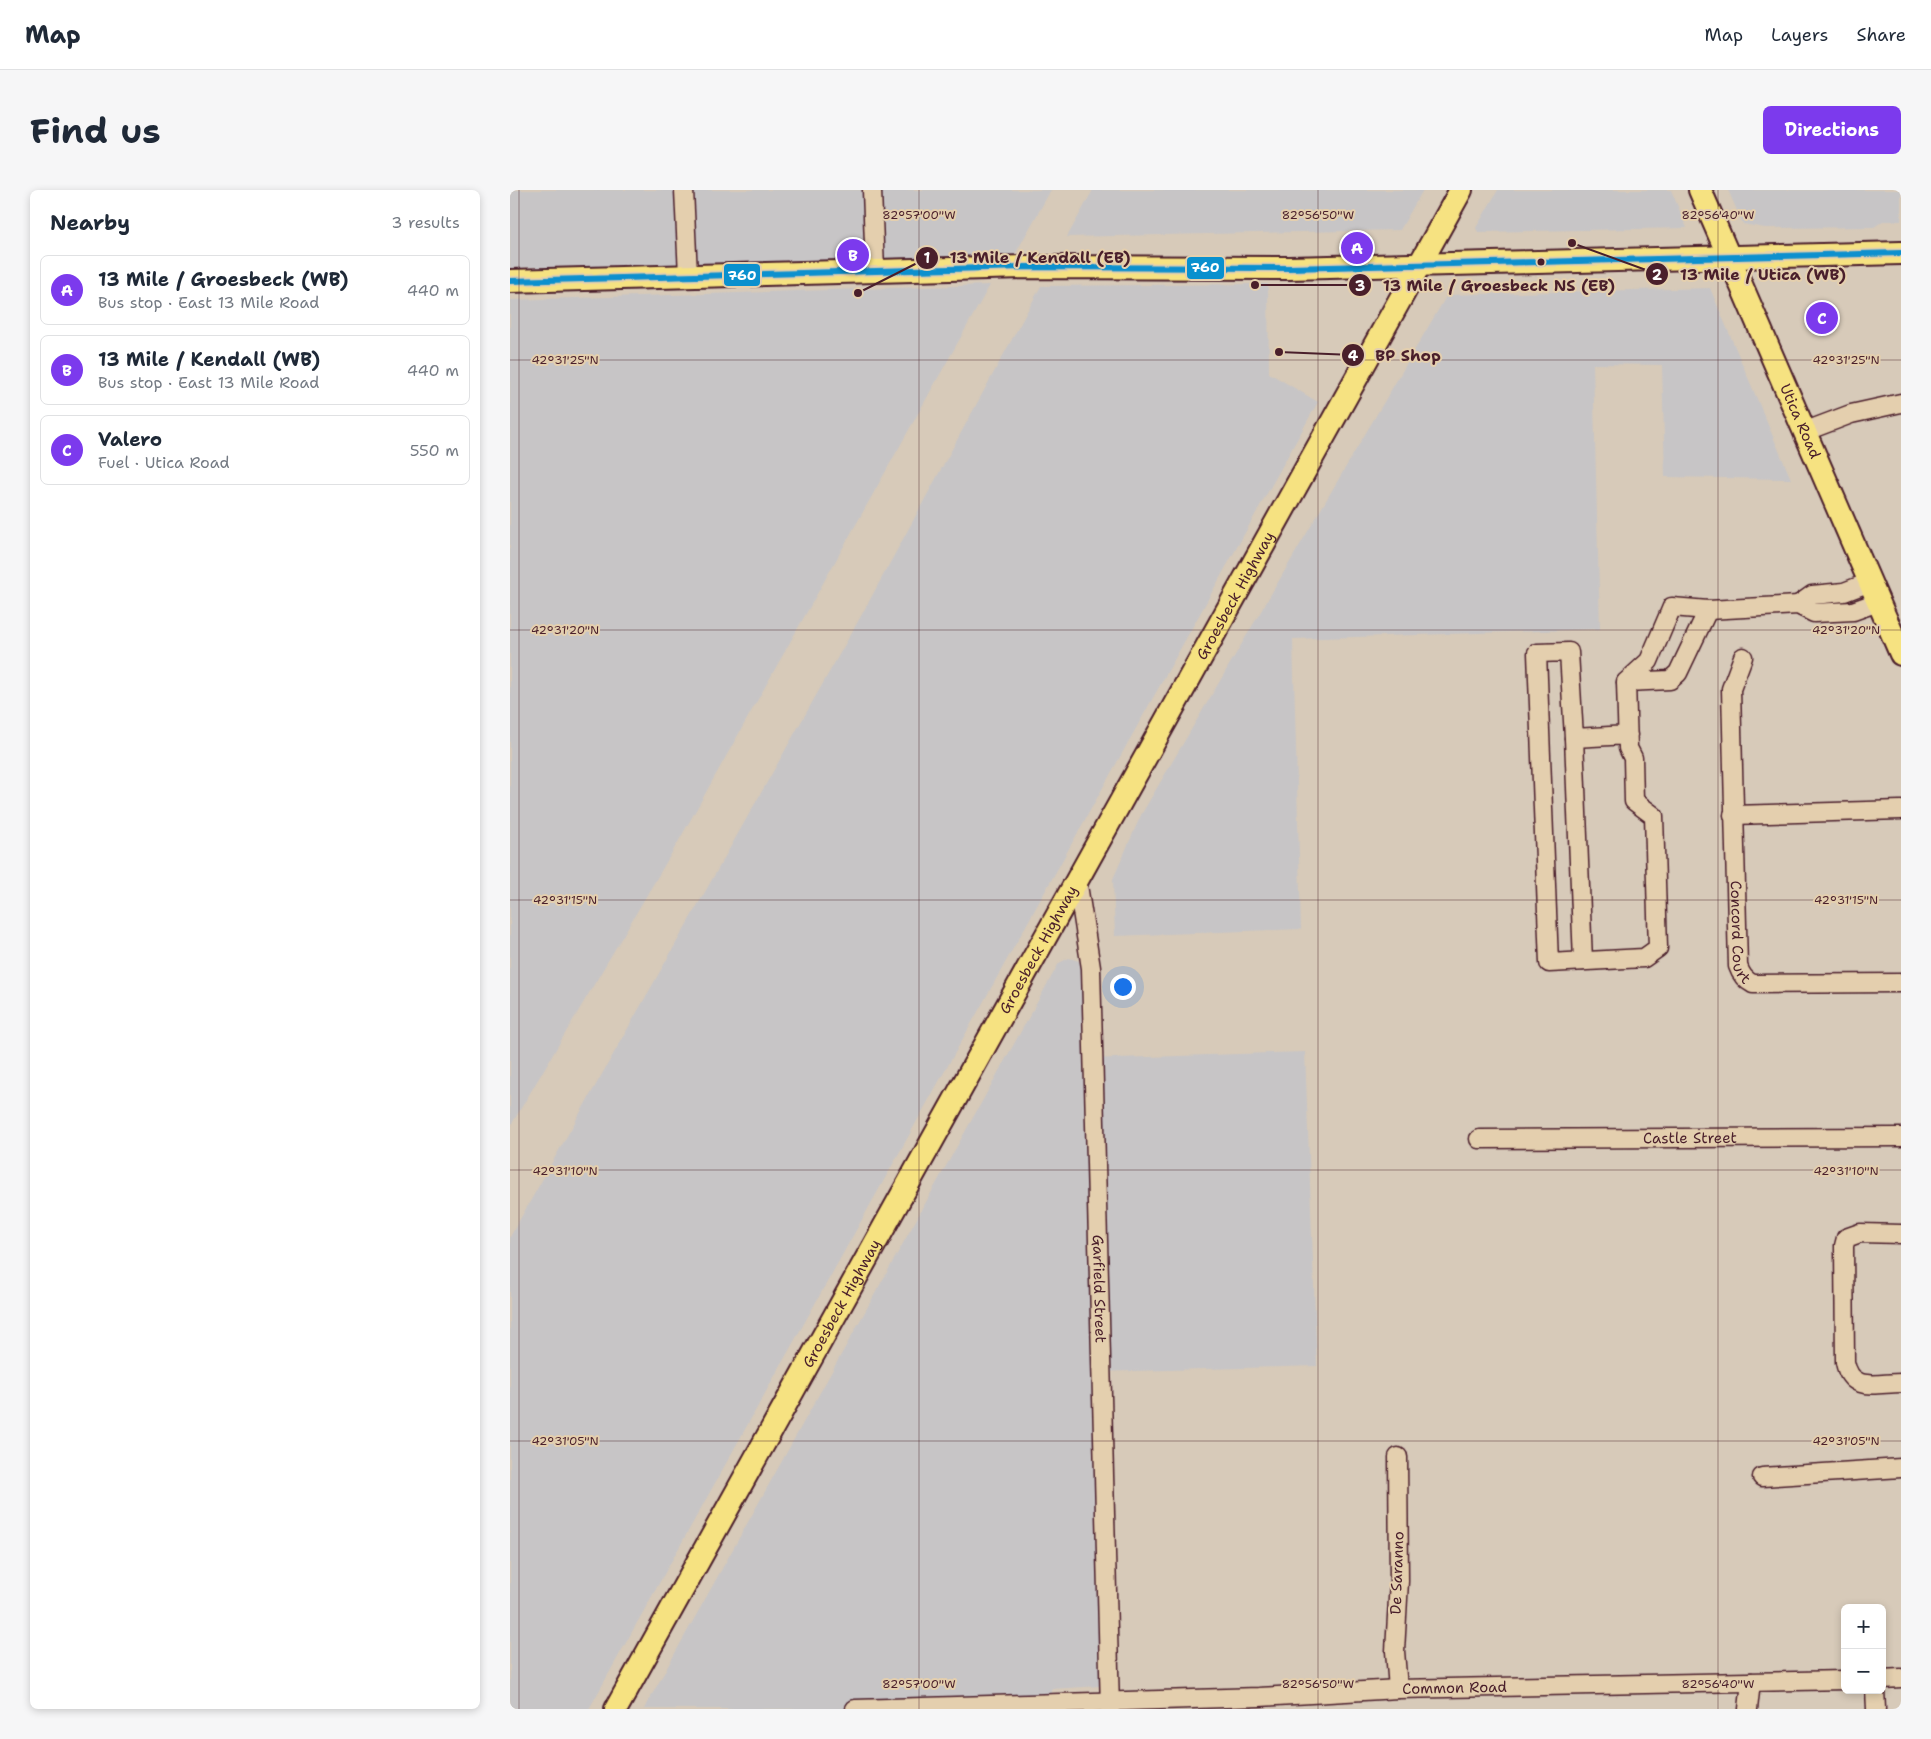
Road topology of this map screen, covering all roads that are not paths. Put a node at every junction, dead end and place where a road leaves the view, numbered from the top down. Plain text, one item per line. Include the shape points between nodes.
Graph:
1 (684, 190) edge
2 (872, 190) edge
3 (1461, 190) edge
4 (1700, 190) edge
5 (1901, 253) edge
6 (1728, 258) junction
7 (1419, 265) junction
8 (875, 271) junction
9 (688, 275) junction
10 (510, 281) edge
11 (1901, 403) edge
12 (1806, 432) junction
13 (1874, 592) junction
14 (1708, 610) junction
15 (1900, 647) edge
16 (1743, 657) dead end
17 (1626, 682) junction
18 (1628, 735) junction
19 (1574, 738) junction
20 (1901, 810) edge
21 (1733, 815) junction
22 (1078, 879) junction
23 (1583, 961) junction
24 (1901, 983) edge
25 (1901, 1137) edge
26 (1479, 1139) dead end
27 (1901, 1234) edge
28 (1901, 1383) edge
29 (1398, 1457) dead end
30 (1901, 1468) edge
31 (1762, 1477) dead end
32 (1901, 1678) edge
33 (1886, 1679) edge
34 (1841, 1680) edge
35 (1751, 1682) junction
36 (1398, 1689) junction
37 (1875, 1694) edge
38 (1259, 1703) edge
39 (1110, 1705) edge
40 (923, 1708) edge
41 (616, 1709) edge
42 (855, 1709) edge
43 (1748, 1709) edge
44 (1876, 1709) edge

1 - 9 street
2 - 8 street
3 - 7 main road, Groesbeck Highway
4 - 6 main road, Utica Road
5 - 6 main road
6 - 7 main road
6 - 12 main road, Utica Road
7 - 8 main road
7 - 22 main road, Groesbeck Highway
8 - 9 main road
9 - 10 main road
11 - 12 street via 1851,414
12 - 13 main road, Utica Road
13 - 14 street via 1853,611 1814,613 1798,605
13 - 15 main road, Utica Road
14 - 17 street via 1678,673 1670,680
14 - 17 street via 1672,607 1649,662
16 - 21 street, Concord Court via 1731,690
17 - 18 street
18 - 19 street
18 - 23 street via 1628,748 1633,758 1634,801 1654,816 1658,948 1644,958
19 - 23 street
19 - 23 street via 1569,652 1537,654 1549,963
20 - 21 street
21 - 24 street, Concord Court via 1738,966 1746,981 1762,984
22 - 39 street, Garfield Street via 1091,968
22 - 41 main road, Groesbeck Highway
25 - 26 street, Castle Street
27 - 28 street via 1860,1233 1846,1238 1844,1246 1845,1362 1848,1375 1854,1382 1863,1384
29 - 36 street, De Saranno via 1399,1581 1395,1651
30 - 31 street
32 - 33 street
34 - 35 street, Common Road
35 - 36 street, Common Road
35 - 43 street
36 - 38 street, Common Road
37 - 44 street
38 - 39 street, Common Road
39 - 40 street, Common Road
40 - 42 street, Common Road

